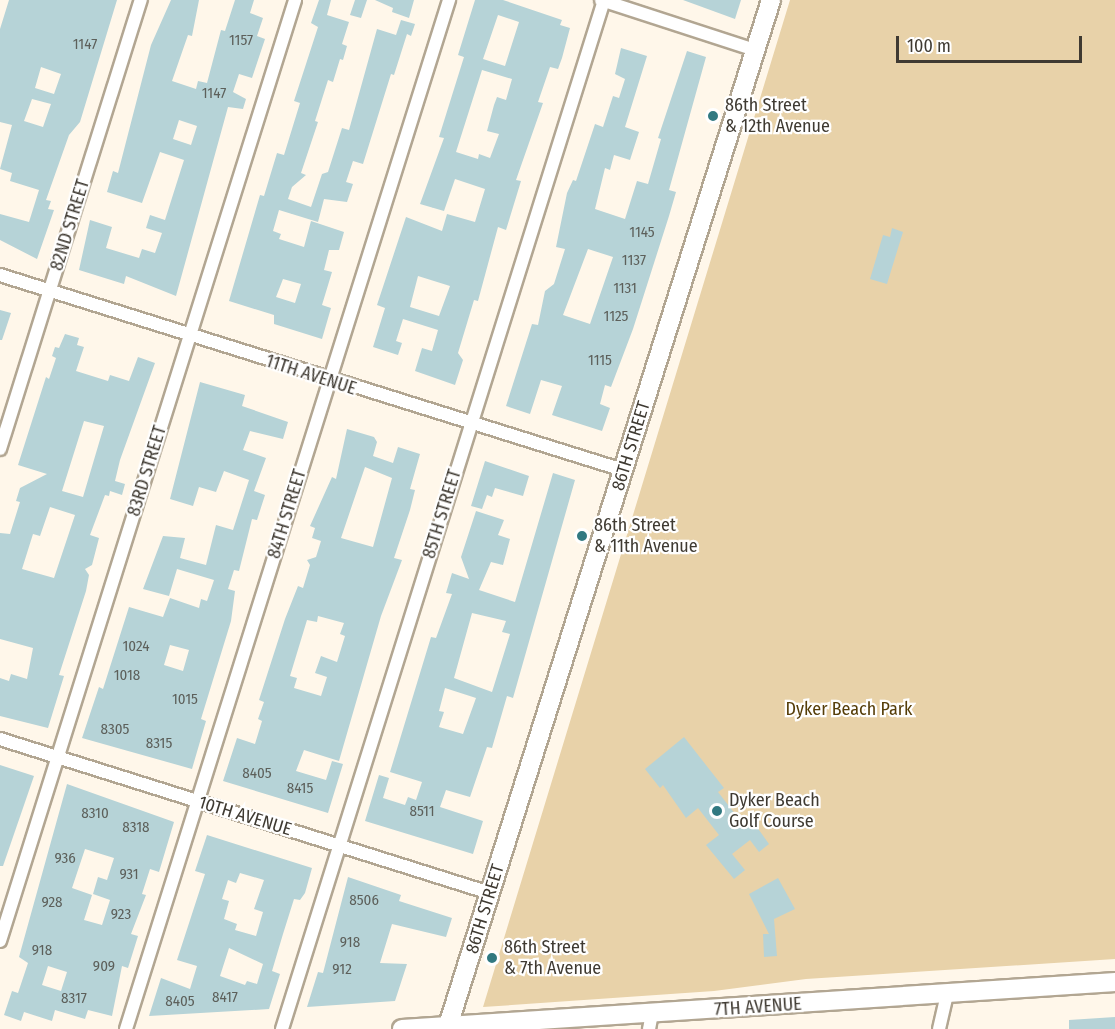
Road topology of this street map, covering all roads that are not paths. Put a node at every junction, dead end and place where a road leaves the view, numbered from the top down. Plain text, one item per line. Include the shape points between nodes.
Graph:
1 (141, 0) edge
2 (295, 0) edge
3 (449, 0) edge
4 (603, 0) edge
5 (771, 0) edge
6 (755, 50) junction
7 (0, 275) edge
8 (50, 291) junction
9 (190, 335) junction
10 (328, 381) junction
11 (470, 425) junction
12 (0, 449) edge
13 (623, 470) junction
14 (0, 739) edge
15 (58, 757) junction
16 (198, 801) junction
17 (339, 845) junction
18 (490, 893) junction
19 (0, 941) edge
20 (1115, 982) edge
21 (947, 994) junction
22 (650, 1022) edge
23 (511, 1023) junction
24 (448, 1027) edge
25 (126, 1029) edge
26 (282, 1029) edge
27 (402, 1029) edge
28 (537, 1029) edge
29 (939, 1029) edge

1 - 8 street, 82ND STREET
2 - 9 street, 83RD STREET
3 - 10 street, 84TH STREET
4 - 6 street
4 - 11 street, 85TH STREET
5 - 6 main road, 86TH STREET
6 - 13 main road, 86TH STREET
7 - 8 street, 11TH AVENUE
8 - 9 street, 11TH AVENUE
8 - 12 street, 82ND STREET
9 - 10 street, 11TH AVENUE
9 - 15 street, 83RD STREET
10 - 11 street, 11TH AVENUE
10 - 16 street, 84TH STREET
11 - 13 street, 11TH AVENUE
11 - 17 street, 85TH STREET
13 - 18 main road, 86TH STREET
14 - 15 street, 10TH AVENUE
15 - 16 street, 10TH AVENUE
15 - 19 street, 83RD STREET
16 - 17 street, 10TH AVENUE
16 - 25 street, 84TH STREET
17 - 18 street, 10TH AVENUE
17 - 26 street, 85TH STREET
18 - 24 main road, 86TH STREET
20 - 21 main road, 7TH AVENUE
21 - 22 main road, 7TH AVENUE
21 - 29 street
22 - 23 main road, 7TH AVENUE
23 - 24 main road, 7TH AVENUE
23 - 28 street
24 - 27 main road, 7TH AVENUE

